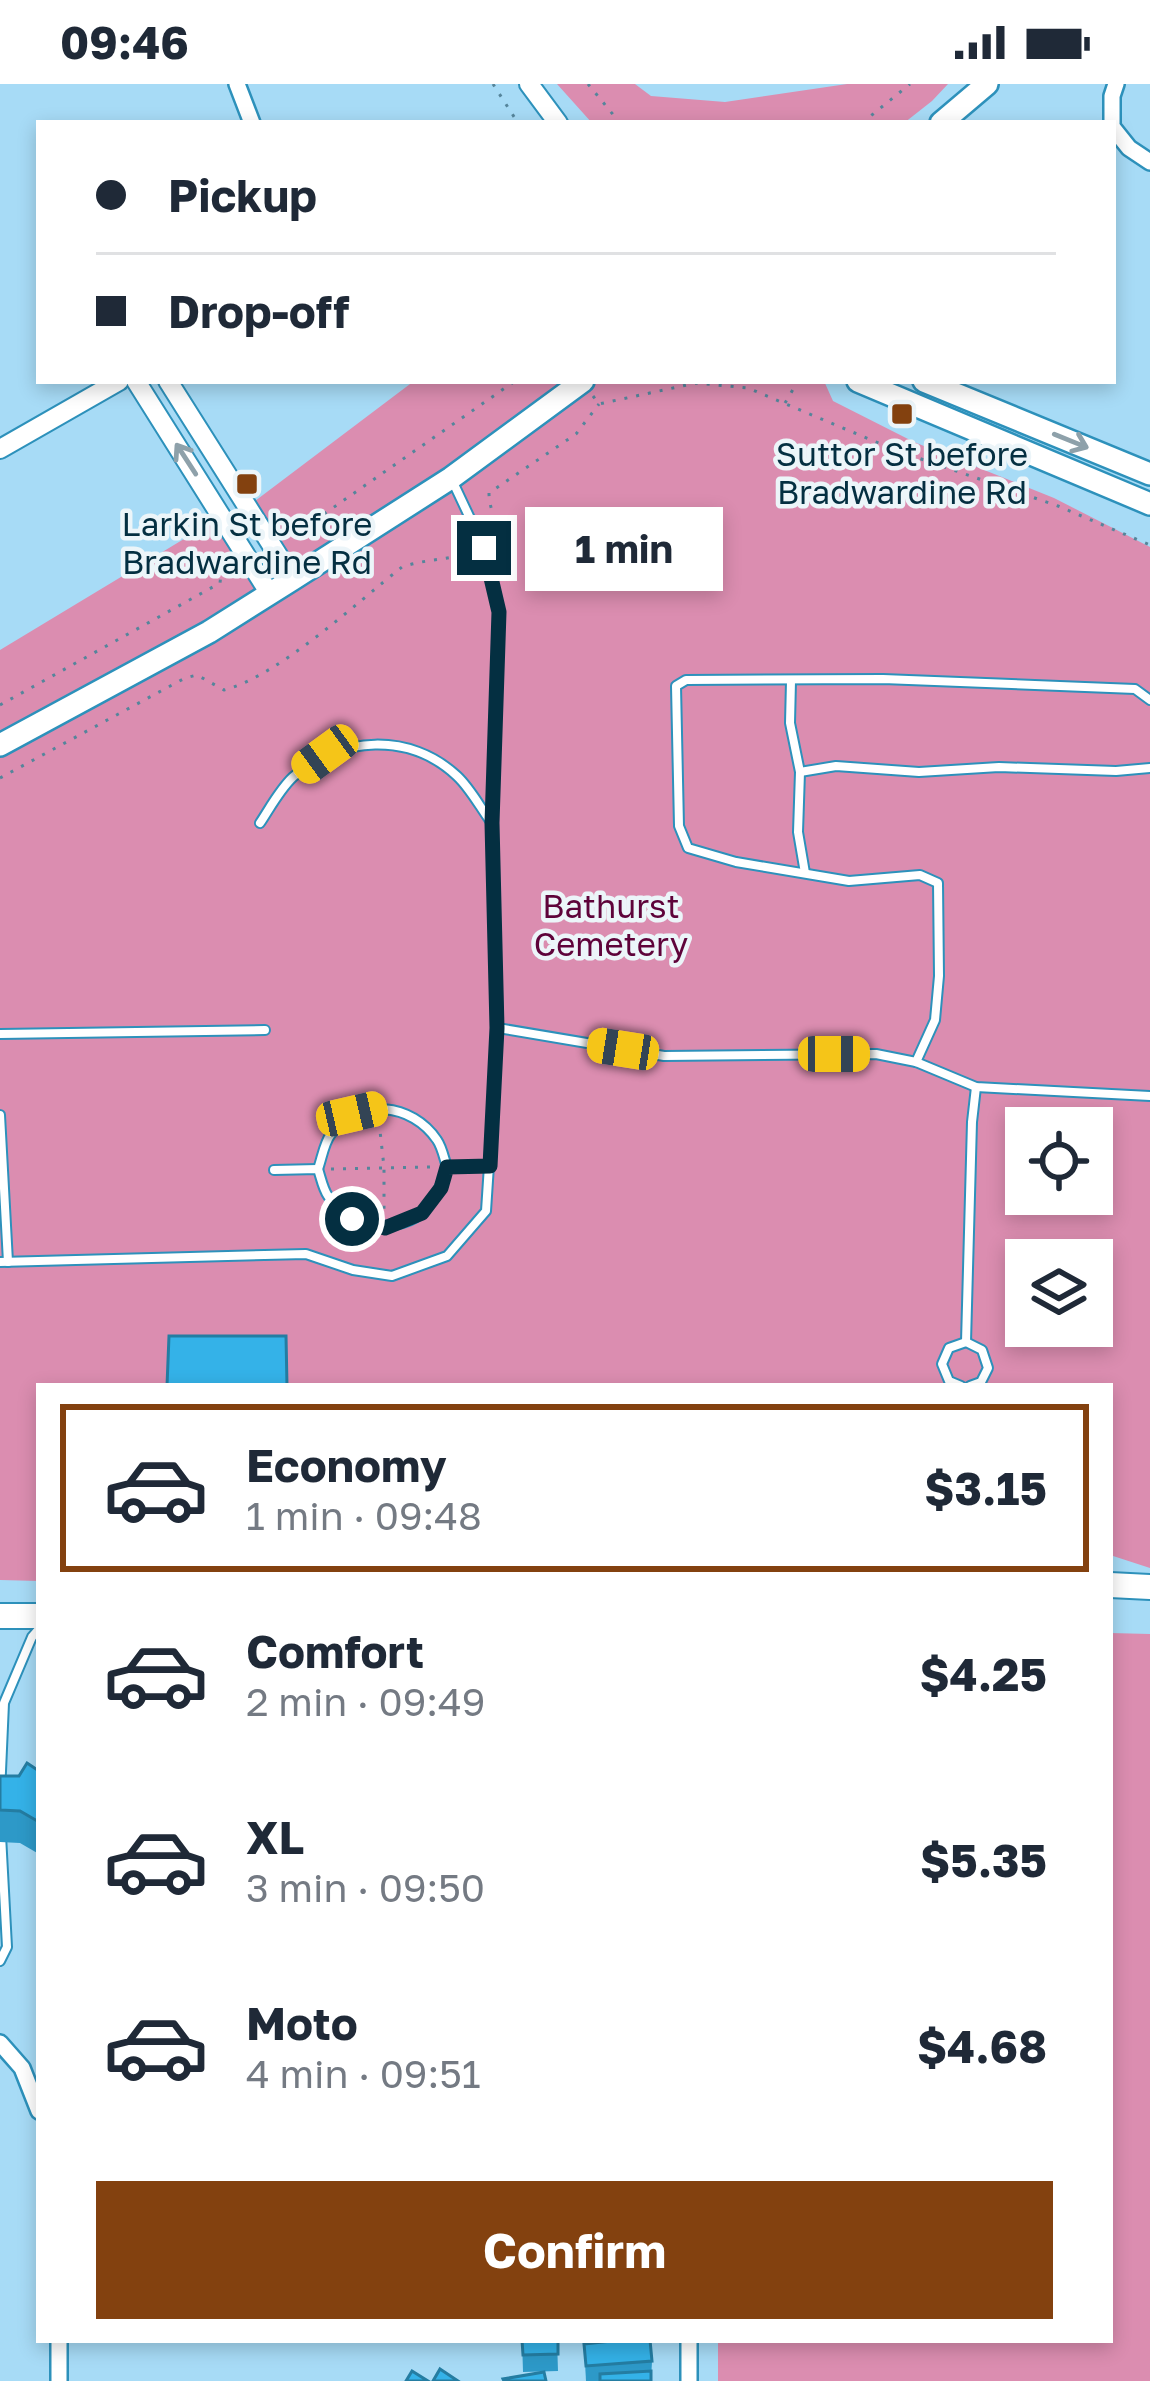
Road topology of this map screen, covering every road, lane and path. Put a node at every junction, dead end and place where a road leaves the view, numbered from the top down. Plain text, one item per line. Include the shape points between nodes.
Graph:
1 (237, 84) edge
2 (494, 84) edge
3 (529, 84) edge
4 (588, 84) edge
5 (910, 84) edge
6 (987, 84) edge
7 (1116, 84) edge
8 (251, 120) edge
9 (516, 120) edge
10 (556, 120) edge
11 (618, 120) edge
12 (866, 120) edge
13 (945, 120) edge
14 (1112, 120) edge
15 (1116, 130) edge
16 (1150, 162) edge
17 (113, 384) edge
18 (138, 384) edge
19 (170, 384) edge
20 (510, 384) edge
21 (578, 384) edge
22 (584, 384) edge
23 (691, 384) edge
24 (706, 384) edge
25 (796, 384) edge
26 (865, 384) edge
27 (931, 384) edge
28 (599, 404) junction
29 (785, 404) junction
30 (0, 449) edge
31 (1150, 473) edge
32 (451, 478) junction
33 (1150, 504) edge
34 (277, 529) dead end
35 (1150, 545) edge
36 (484, 548) junction
37 (231, 557) dead end
38 (293, 579) junction
39 (270, 594) junction
40 (791, 681) junction
41 (1150, 700) edge
42 (0, 705) edge
43 (0, 745) edge
44 (1150, 769) edge
45 (800, 772) junction
46 (0, 778) edge
47 (260, 823) dead end
48 (492, 823) junction
49 (805, 873) junction
50 (497, 1028) junction
51 (265, 1030) dead end
52 (0, 1034) edge
53 (916, 1062) junction
54 (976, 1087) junction
55 (1150, 1096) edge
56 (377, 1108) junction
57 (0, 1115) edge
58 (490, 1166) junction
59 (384, 1167) junction
60 (447, 1167) junction
61 (318, 1169) junction
62 (274, 1170) dead end
63 (385, 1228) junction
64 (4, 1262) edge
65 (966, 1342) junction
66 (955, 1383) edge
67 (977, 1383) edge
68 (1113, 1585) edge
69 (1150, 1587) edge
70 (0, 1616) edge
71 (36, 1616) edge
72 (36, 1632) edge
73 (2, 1698) edge
74 (0, 1794) edge
75 (1, 1829) edge
76 (0, 1961) edge
77 (0, 2043) edge
78 (36, 2103) edge
79 (59, 2343) edge
80 (689, 2343) edge
81 (59, 2381) edge
82 (689, 2381) edge

1 - 8 street
2 - 9 path
3 - 10 street
4 - 11 path
5 - 12 path
6 - 13 main road
7 - 14 street
15 - 16 street
17 - 30 street
39 -> 18 street
19 - 38 street
20 - 34 path via 301,530
21 - 32 main road
22 - 28 path
23 - 28 path
24 - 29 path via 748,388
25 - 29 path
26 - 33 main road
27 -> 31 main road
28 - 36 path via 576,434 490,494 499,536
29 - 35 path
32 - 36 lane
32 - 38 main road
36 - 46 path via 402,567 238,686 224,690 184,677
36 - 48 lane via 499,612
37 - 42 path via 220,584
38 - 39 main road
39 - 43 main road
40 - 41 lane via 1135,689
40 - 45 lane
40 - 49 lane via 676,686 679,826 688,848
44 - 45 lane
45 - 49 lane
47 - 48 lane via 290,780 325,754 367,743 421,750 458,776
48 - 50 lane
49 - 53 lane via 849,881 920,875 938,883 935,1020
50 - 53 lane via 664,1056 876,1054
50 - 58 lane
51 - 52 lane
53 - 54 lane
54 - 55 lane
54 - 65 lane
56 - 59 path
56 - 60 lane via 410,1114 438,1141
56 - 61 lane via 352,1114 329,1136
57 - 64 lane
58 - 60 lane
58 - 64 lane via 486,1211 446,1256 392,1276 306,1254
59 - 60 path
59 - 61 path
59 - 63 path
60 - 63 lane via 422,1213
61 - 62 lane
61 - 63 lane via 328,1198 352,1219
65 - 66 lane via 950,1348 942,1364
65 - 67 lane via 982,1349 988,1368
68 - 69 highway
70 - 71 highway
72 - 73 lane
73 - 74 lane
75 - 76 lane via 7,1947
77 - 78 street via 22,2068
79 - 81 street
80 - 82 street

